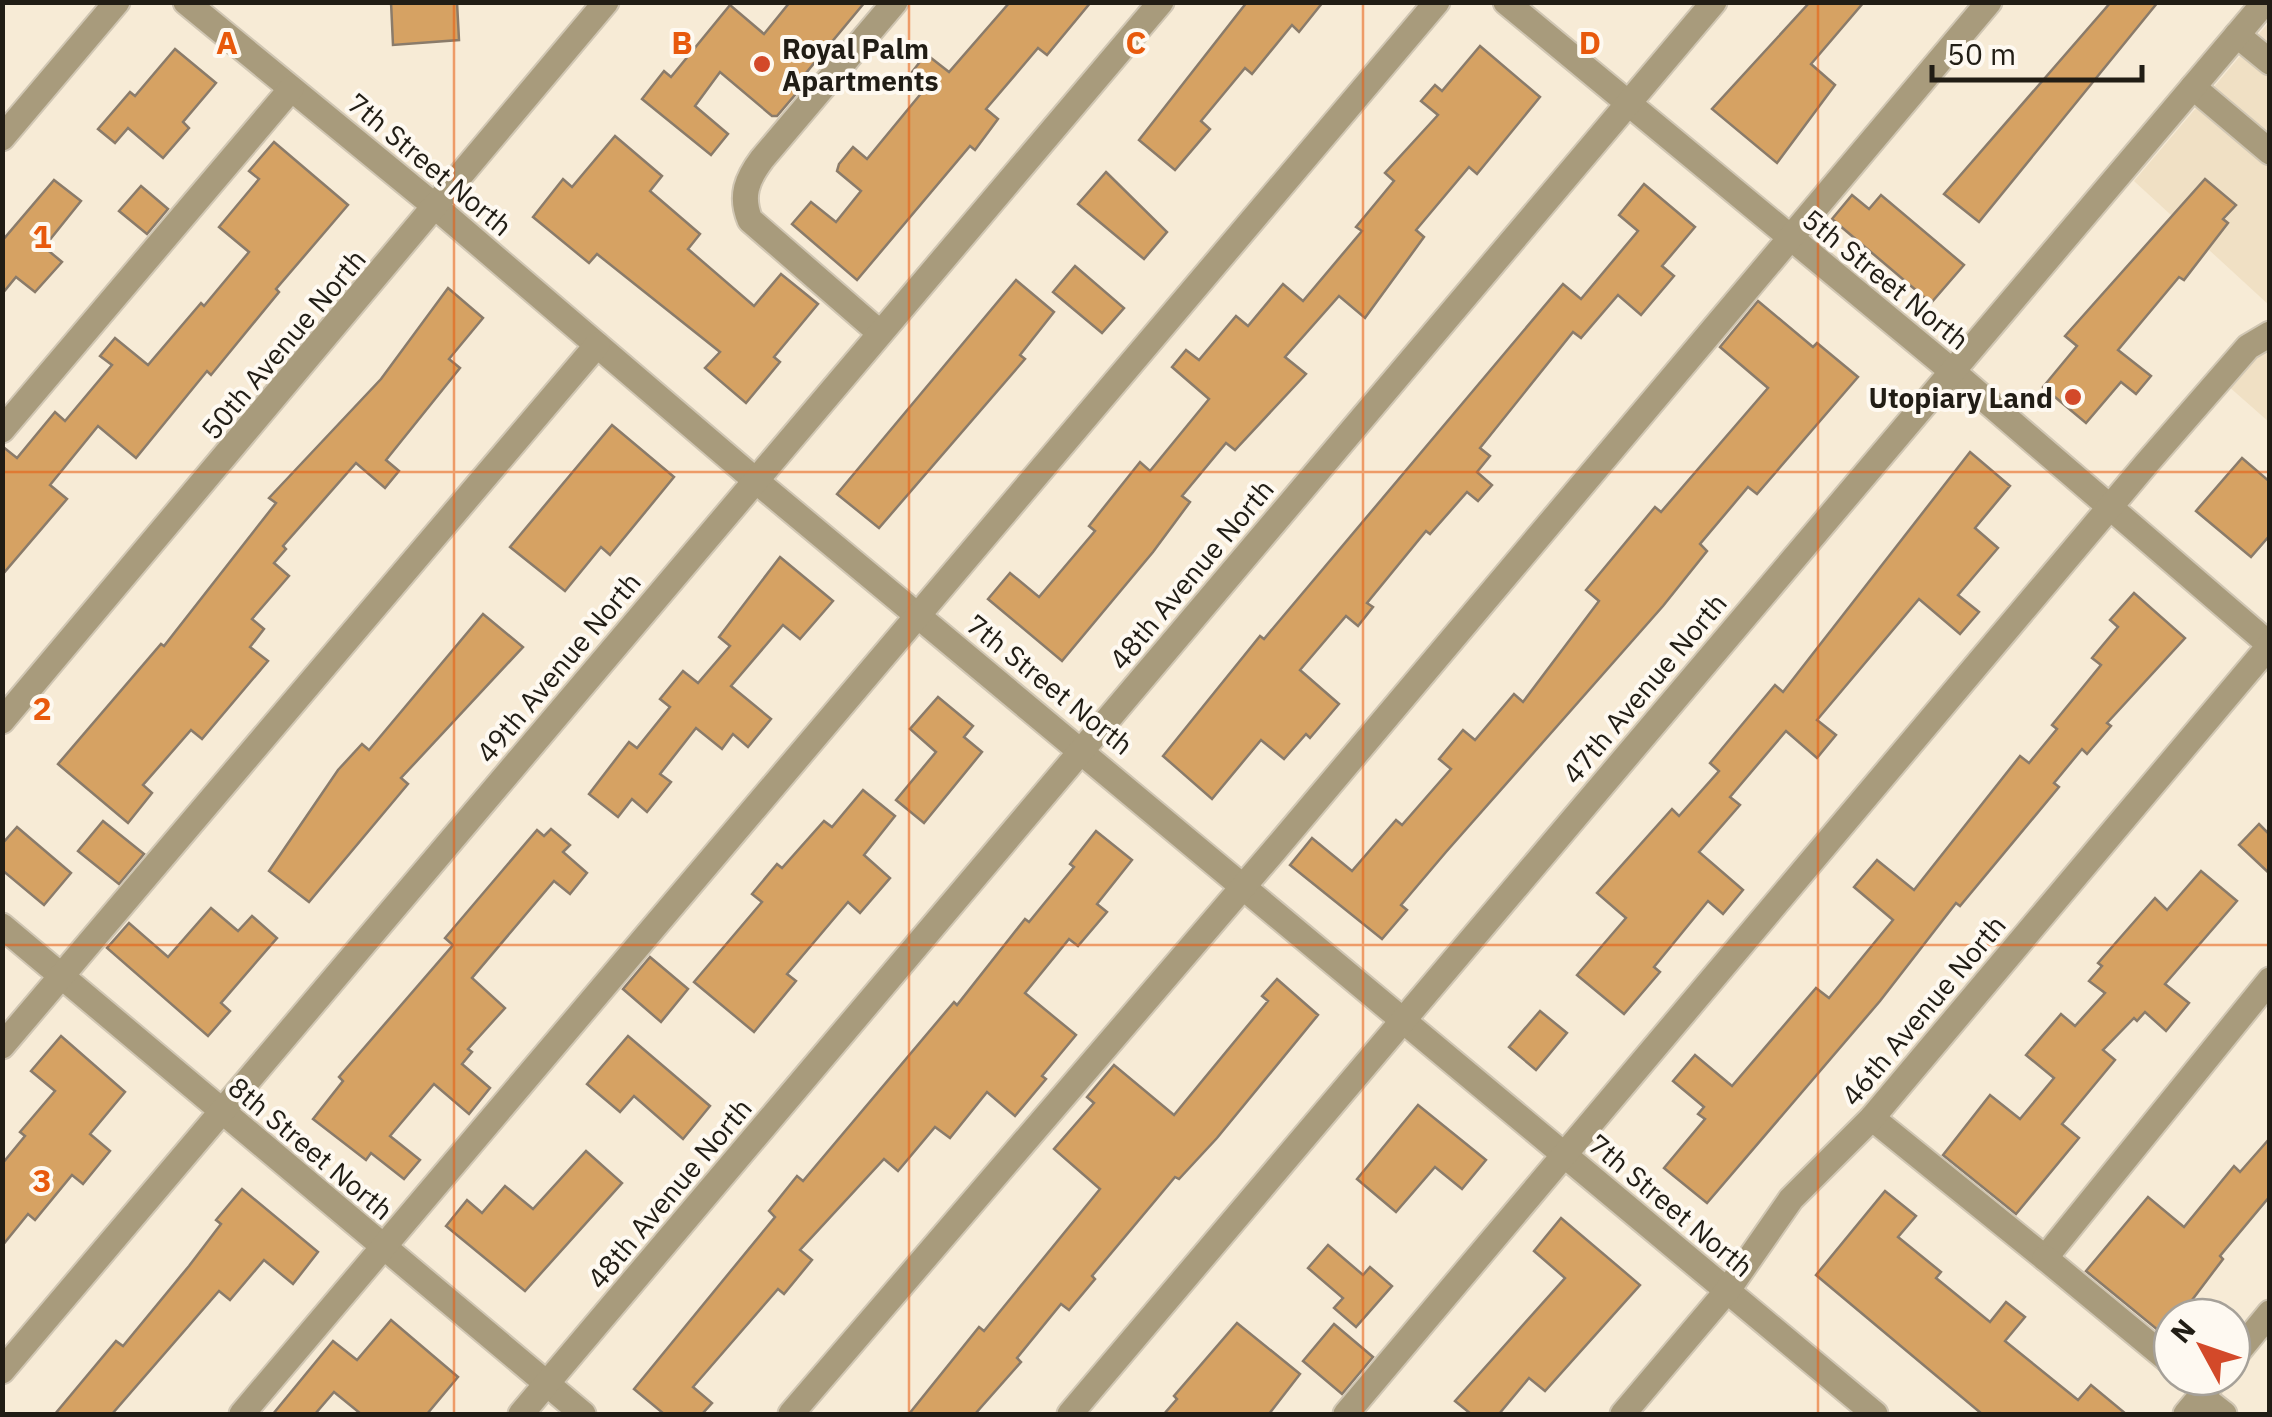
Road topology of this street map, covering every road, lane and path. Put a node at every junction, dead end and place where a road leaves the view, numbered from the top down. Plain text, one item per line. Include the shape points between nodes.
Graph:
1 (116, 2) edge
2 (186, 2) edge
3 (606, 2) edge
4 (895, 2) edge
5 (1160, 2) edge
6 (1437, 2) edge
7 (1506, 2) edge
8 (1714, 2) edge
9 (1989, 2) edge
10 (2264, 2) edge
11 (2237, 35) junction
12 (2270, 62) edge
13 (2193, 87) junction
14 (291, 89) junction
15 (1627, 106) junction
16 (2, 138) edge
17 (2270, 152) edge
18 (437, 208) junction
19 (1791, 241) junction
20 (880, 333) junction
21 (2270, 334) edge
22 (597, 345) junction
23 (1952, 371) junction
24 (2, 430) edge
25 (756, 480) junction
26 (2110, 507) junction
27 (918, 614) junction
28 (2270, 645) edge
29 (2, 721) edge
30 (1082, 749) junction
31 (1245, 884) junction
32 (2, 926) edge
33 (62, 975) junction
34 (2270, 980) edge
35 (1402, 1021) junction
36 (2, 1046) edge
37 (221, 1112) junction
38 (1872, 1118) junction
39 (1566, 1155) junction
40 (383, 1248) junction
41 (2045, 1258) junction
42 (1727, 1291) junction
43 (2270, 1313) edge
44 (2252, 1334) edge
45 (2152, 1346) edge
46 (2, 1370) edge
47 (547, 1385) junction
48 (242, 1414) edge
49 (522, 1414) edge
50 (583, 1414) edge
51 (791, 1414) edge
52 (1070, 1414) edge
53 (1346, 1414) edge
54 (1622, 1414) edge
55 (1876, 1414) edge

1 - 16 street
2 - 14 street, 7th Street North
3 - 18 street, 50th Avenue North
4 - 20 street via 762,159 745,193 750,220
5 - 20 street, 49th Avenue North
6 - 27 street
7 - 15 street, 5th Street North
8 - 15 street, 48th Avenue North
9 - 19 street
10 - 11 street, 47th Avenue North
11 - 12 street
11 - 13 street, 47th Avenue North
13 - 17 street
13 - 23 street, 47th Avenue North
14 - 18 street, 7th Street North
14 - 24 street
15 - 19 street, 5th Street North
15 - 30 street, 48th Avenue North
18 - 22 street, 7th Street North
18 - 29 street, 50th Avenue North
19 - 23 street, 5th Street North
19 - 31 street
20 - 25 street, 49th Avenue North
21 - 26 street via 2248,347
22 - 25 street, 7th Street North
22 - 33 street
23 - 26 street, 5th Street North
23 - 35 street, 47th Avenue North
25 - 27 street, 7th Street North
25 - 37 street, 49th Avenue North
26 - 28 street, 5th Street North
26 - 39 street
27 - 30 street, 7th Street North
27 - 40 street
28 - 38 street, 46th Avenue North
30 - 31 street, 7th Street North
30 - 47 street, 48th Avenue North
31 - 35 street, 7th Street North
31 - 51 street
32 - 33 street, 8th Street North
33 - 36 street
33 - 37 street, 8th Street North
34 - 41 street
35 - 39 street, 7th Street North
35 - 52 street, 47th Avenue North
37 - 40 street, 8th Street North
37 - 46 street, 49th Avenue North
38 - 41 street
38 - 42 street, 46th Avenue North via 1791,1200
39 - 42 street, 7th Street North
39 - 53 street
40 - 47 street, 8th Street North
40 - 48 street
41 - 45 street
42 - 54 street, 46th Avenue North
42 - 55 street, 7th Street North
43 - 44 street
47 - 49 street, 48th Avenue North
47 - 50 street, 8th Street North

